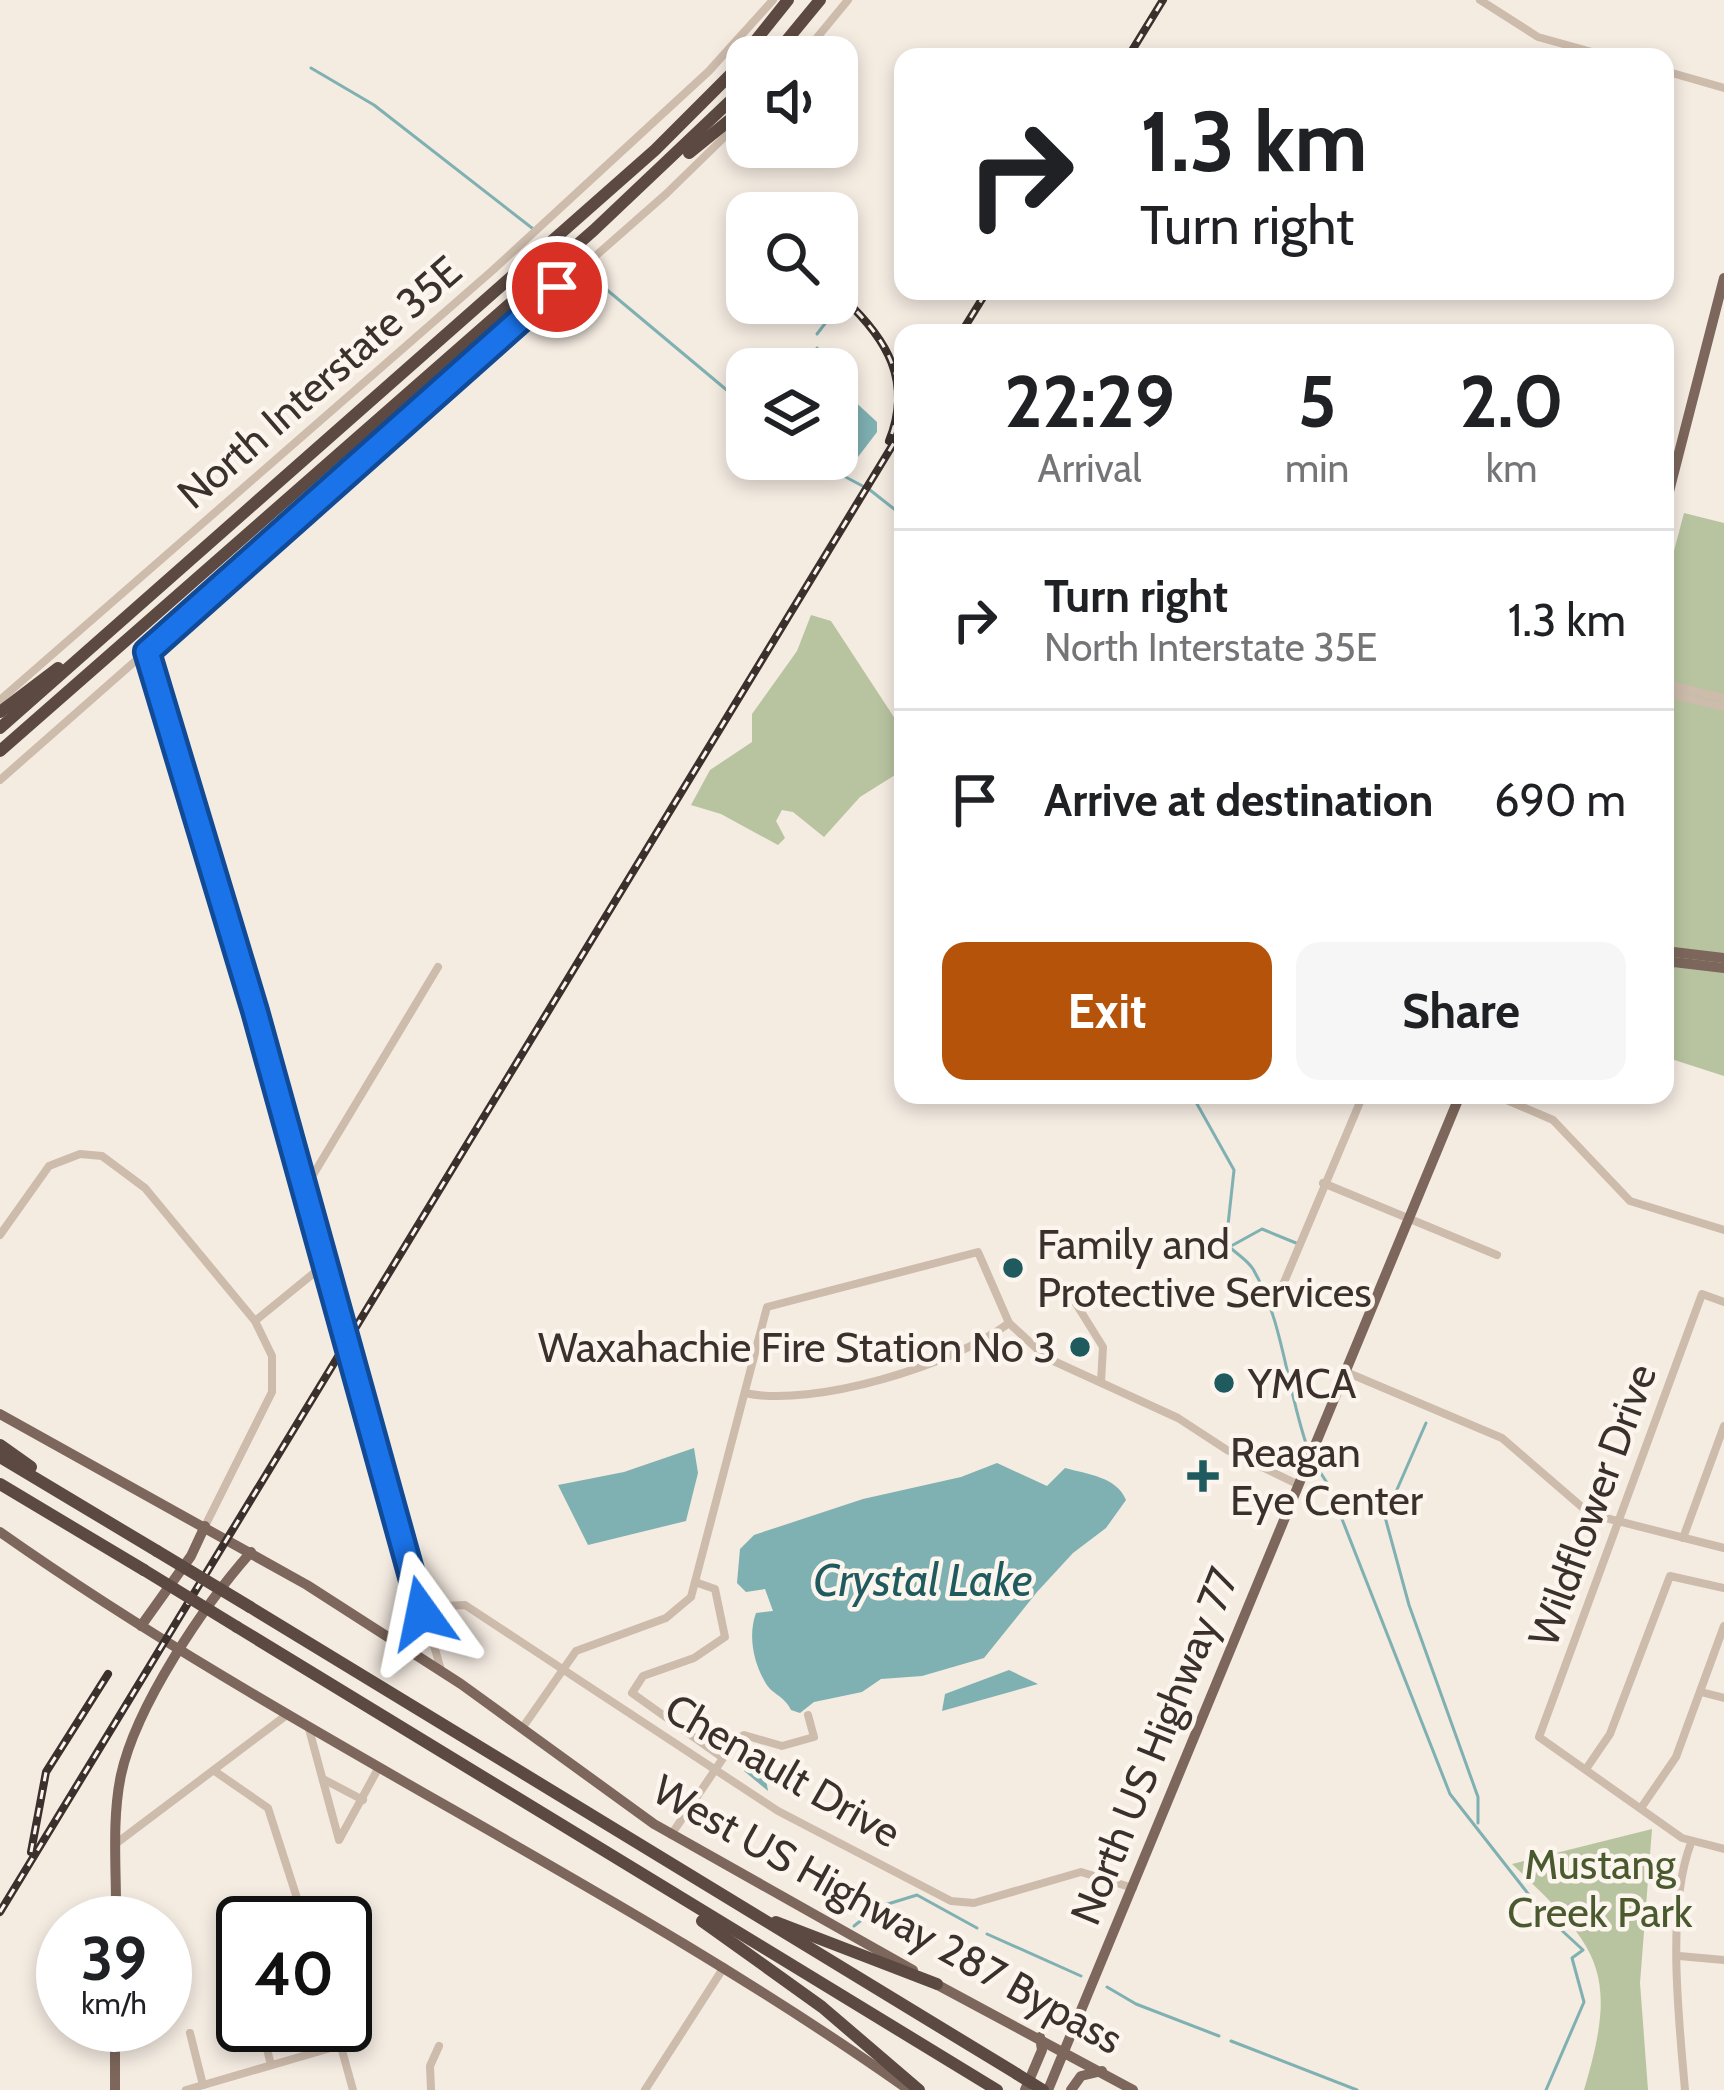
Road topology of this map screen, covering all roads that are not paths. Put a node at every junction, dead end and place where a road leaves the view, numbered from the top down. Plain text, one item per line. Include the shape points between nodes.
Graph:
1 (772, 0) edge
2 (792, 0) edge
3 (820, 0) edge
4 (848, 0) edge
5 (1480, 0) edge
6 (765, 36) edge
7 (790, 36) edge
8 (818, 36) edge
9 (1578, 48) edge
10 (1674, 74) edge
11 (726, 81) edge
12 (1724, 88) edge
13 (710, 97) junction
14 (726, 105) edge
15 (726, 126) edge
16 (726, 133) edge
17 (657, 171) junction
18 (1724, 278) edge
19 (1674, 472) edge
20 (140, 605) junction
21 (147, 652) junction
22 (80, 680) junction
23 (1674, 687) edge
24 (1674, 694) edge
25 (0, 700) edge
26 (1724, 702) edge
27 (0, 712) edge
28 (0, 728) edge
29 (0, 751) edge
30 (0, 761) edge
31 (0, 780) edge
32 (1674, 952) edge
33 (1724, 958) edge
34 (1674, 962) edge
35 (438, 967) dead end
36 (1724, 968) edge
37 (1359, 1104) edge
38 (1456, 1104) edge
39 (1516, 1104) edge
40 (1324, 1183) junction
41 (303, 1191) junction
42 (1408, 1218) junction
43 (1724, 1230) edge
44 (0, 1235) edge
45 (1497, 1255) dead end
46 (325, 1264) junction
47 (1282, 1287) dead end
48 (1076, 1302) dead end
49 (1724, 1302) edge
50 (255, 1321) junction
51 (1009, 1323) junction
52 (1344, 1372) junction
53 (1101, 1382) junction
54 (745, 1393) junction
55 (0, 1414) edge
56 (1724, 1426) edge
57 (0, 1445) edge
58 (0, 1457) edge
59 (1299, 1480) junction
60 (2, 1486) edge
61 (69, 1498) junction
62 (1618, 1522) junction
63 (205, 1526) junction
64 (0, 1532) edge
65 (1683, 1538) junction
66 (1724, 1548) edge
67 (251, 1552) junction
68 (695, 1582) junction
69 (1724, 1588) edge
70 (423, 1607) junction
71 (141, 1626) junction
72 (1724, 1626) edge
73 (383, 1635) junction
74 (183, 1651) junction
75 (563, 1670) junction
76 (441, 1671) junction
77 (1701, 1692) junction
78 (1724, 1698) edge
79 (288, 1714) junction
80 (808, 1715) dead end
81 (309, 1727) junction
82 (523, 1727) junction
83 (723, 1758) junction
84 (380, 1767) junction
85 (1586, 1769) junction
86 (714, 1771) junction
87 (216, 1772) junction
88 (322, 1778) junction
89 (363, 1800) junction
90 (1641, 1808) junction
91 (671, 1835) junction
92 (118, 1842) junction
93 (1691, 1843) junction
94 (1724, 1849) edge
95 (706, 1888) junction
96 (1134, 1888) junction
97 (669, 1894) junction
98 (117, 1896) edge
99 (296, 1896) edge
100 (1679, 1956) junction
101 (1724, 1960) edge
102 (724, 1967) junction
103 (938, 1984) junction
104 (1040, 2036) junction
105 (192, 2040) edge
106 (439, 2046) dead end
107 (1066, 2050) junction
108 (115, 2052) edge
109 (268, 2052) edge
110 (318, 2052) edge
111 (343, 2052) edge
112 (272, 2066) junction
113 (1102, 2071) junction
114 (203, 2085) junction
115 (116, 2090) edge
116 (186, 2090) edge
117 (353, 2090) edge
118 (431, 2090) edge
119 (646, 2090) edge
120 (909, 2090) edge
121 (919, 2090) edge
122 (997, 2090) edge
123 (1025, 2090) edge
124 (1046, 2090) edge
125 (1071, 2090) edge
126 (1133, 2090) edge
127 (1685, 2090) edge

1 - 25 street, North Interstate 35E via 559,210
2 - 6 highway
2 - 13 highway
3 - 7 highway
4 - 8 street
5 - 9 street via 1538,37
10 - 12 street
11 - 13 highway
13 - 20 highway
14 - 17 highway
15 - 17 highway
16 - 21 street, North Interstate 35E
17 - 22 highway
18 - 19 main road
20 - 27 highway
20 - 28 highway
21 - 31 street, North Interstate 35E
21 - 41 street
22 - 29 highway
22 - 30 highway
23 - 26 street
24 - 26 street
32 - 33 main road
34 - 36 main road
35 - 41 street
37 - 40 street
38 - 42 main road, North US Highway 77
39 - 43 street via 1552,1120 1630,1201
40 - 42 street
40 - 47 street
41 - 46 street
42 - 45 street
42 - 52 main road, North US Highway 77
44 - 50 street via 50,1166 80,1154 102,1156 145,1188
46 - 50 street
46 - 70 street
48 - 53 street via 1103,1348
49 - 62 street, Wildflower Drive via 1702,1294
50 - 63 street via 272,1356 272,1392
51 - 53 street via 1047,1358
51 - 54 street via 928,1365 792,1399
51 - 54 street via 978,1252 767,1307
52 - 59 main road, North US Highway 77
52 - 62 street via 1502,1438 1582,1510
53 - 59 street
54 - 68 street
55 - 63 main road, West US Highway 287 Bypass
56 - 65 street
57 - 61 highway
58 - 61 highway
59 - 96 main road, North US Highway 77
60 - 97 highway, bridge
61 - 95 highway, bridge
62 - 65 street
62 - 85 street, Wildflower Drive via 1540,1737
63 - 67 main road, West US Highway 287 Bypass
63 - 71 main road
64 - 71 main road
65 - 66 street
67 - 73 main road, West US Highway 287 Bypass
67 - 74 main road
68 - 75 street via 691,1597 666,1618 591,1642
68 - 83 street via 715,1588 727,1634 694,1658 643,1676 633,1697
69 - 85 street via 1670,1576 1610,1734
70 - 73 street via 408,1630
70 - 75 street, Chenault Drive via 465,1605
70 - 76 street
71 - 74 main road
72 - 77 street
73 - 76 main road, West US Highway 287 Bypass
74 - 79 main road
74 - 92 main road via 124,1764
75 - 82 street
75 - 86 street, Chenault Drive
76 - 82 main road, West US Highway 287 Bypass
77 - 78 street
77 - 90 street via 1676,1756
79 - 81 main road
79 - 87 street
80 - 83 street via 814,1737 782,1746 740,1736
81 - 84 main road
81 - 88 street
82 - 91 main road, West US Highway 287 Bypass
83 - 86 street
84 - 89 street
84 - 102 main road
85 - 90 street
86 - 91 street
86 - 96 street, Chenault Drive via 952,1901 974,1903 1081,1873
87 - 92 street
87 - 99 street via 268,1808
88 - 89 street
88 - 89 street via 339,1840
90 - 93 street
91 - 103 main road, West US Highway 287 Bypass
92 - 98 main road
93 - 94 street
93 - 100 street
95 - 103 highway via 782,1926
95 - 124 highway, bridge
96 - 107 main road, North US Highway 77
97 - 121 highway
97 - 122 highway
100 - 101 street
100 - 127 street
102 - 119 street
102 - 120 main road
103 - 104 main road, West US Highway 287 Bypass
104 - 107 main road, West US Highway 287 Bypass
104 - 123 main road
105 - 114 street
106 - 118 street
107 - 113 main road, West US Highway 287 Bypass
107 - 124 main road, North US Highway 77
108 - 115 main road
109 - 112 street
110 - 112 street
111 - 117 street
112 - 114 street
113 - 125 main road via 1081,2076
113 - 126 main road, West US Highway 287 Bypass
114 - 116 street

